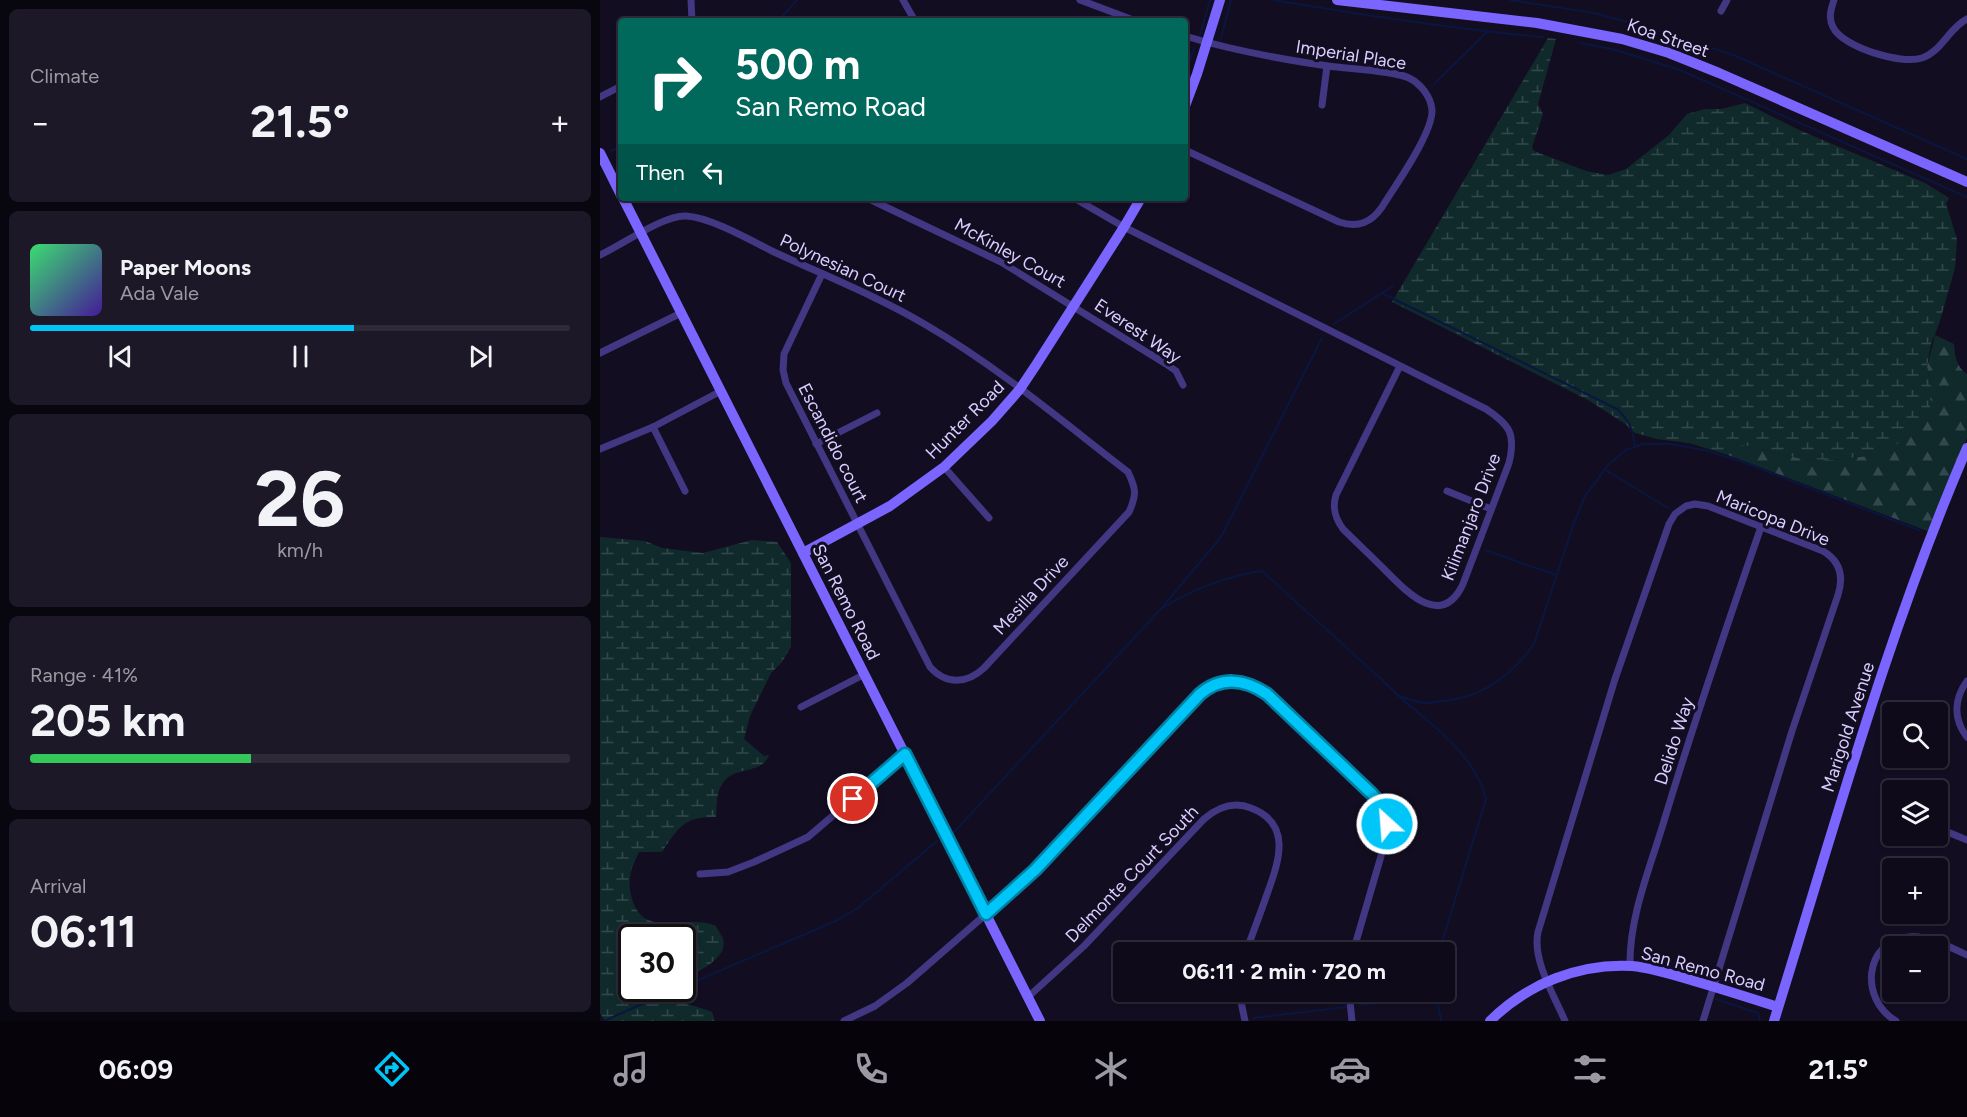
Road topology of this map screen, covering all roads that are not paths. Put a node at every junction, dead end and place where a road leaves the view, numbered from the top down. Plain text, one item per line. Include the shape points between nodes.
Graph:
1 (691, 0) edge
2 (903, 0) edge
3 (1080, 0) edge
4 (1220, 0) edge
5 (1337, 0) edge
6 (1727, 0) edge
7 (1834, 0) edge
8 (1720, 11) dead end
9 (692, 18) edge
10 (913, 18) edge
11 (1128, 18) edge
12 (1967, 19) edge
13 (1188, 37) edge
14 (1207, 43) junction
15 (1924, 57) junction
16 (1928, 65) dead end
17 (1327, 66) junction
18 (618, 88) edge
19 (600, 97) edge
20 (1188, 97) edge
21 (1322, 105) dead end
22 (1188, 151) edge
23 (600, 153) edge
24 (1967, 182) edge
25 (618, 188) edge
26 (625, 201) edge
27 (873, 201) edge
28 (1079, 201) edge
29 (1139, 201) edge
30 (1125, 227) junction
31 (641, 233) junction
32 (600, 255) edge
33 (822, 274) junction
34 (1073, 306) junction
35 (681, 313) junction
36 (600, 353) edge
37 (1400, 366) junction
38 (1183, 385) dead end
39 (1020, 388) junction
40 (721, 391) junction
41 (877, 412) dead end
42 (653, 428) junction
43 (816, 444) junction
44 (1967, 448) edge
45 (600, 449) edge
46 (944, 467) junction
47 (685, 491) dead end
48 (1448, 491) dead end
49 (1491, 508) junction
50 (989, 518) dead end
51 (857, 525) junction
52 (1761, 527) junction
53 (803, 553) junction
54 (865, 674) junction
55 (1967, 681) edge
56 (801, 707) dead end
57 (1967, 737) edge
58 (905, 754) junction
59 (1948, 833) edge
60 (1967, 840) edge
61 (700, 874) dead end
62 (986, 914) junction
63 (1250, 942) edge
64 (1356, 942) edge
65 (1967, 955) edge
66 (1630, 966) junction
67 (1548, 981) junction
68 (1714, 987) junction
69 (1028, 997) junction
70 (1241, 1002) edge
71 (1350, 1002) edge
72 (1778, 1007) junction
73 (844, 1021) edge
74 (1040, 1021) edge
75 (1245, 1021) edge
76 (1352, 1021) edge
77 (1490, 1021) edge
78 (1565, 1021) edge
79 (1703, 1021) edge
80 (1774, 1021) edge
81 (1896, 1021) edge

1 - 9 street
2 - 10 street
3 - 11 street
4 - 14 street
5 - 24 street, Koa Street via 1537,23 1622,39 1719,73
6 - 8 street
7 - 15 street via 1831,25 1844,40 1894,60
12 - 15 street
13 - 14 street, Imperial Place
14 - 17 street, Imperial Place
14 - 20 street
15 - 16 street
17 - 21 street
17 - 22 street, Imperial Place via 1404,76 1420,86 1431,104 1428,129 1382,207 1368,222 1339,222
18 - 19 street
23 - 25 street, San Remo Road
26 - 31 street, San Remo Road
27 - 34 street, McKinley Court via 1001,262
28 - 30 street
29 - 30 street, Hunter Road
30 - 34 street, Hunter Road
30 - 37 street, Kilimanjaro Drive
31 - 32 street, Polynesian Court
31 - 33 street, Polynesian Court via 671,218 693,217
31 - 35 street, San Remo Road
33 - 39 street, Polynesian Court via 926,324
33 - 43 street, Escandido court via 783,366 792,397
34 - 38 street, Everest Way via 1176,371
34 - 39 street, Hunter Road
35 - 36 street
35 - 40 street, San Remo Road
37 - 49 street, Kilimanjaro Drive via 1506,423 1512,436 1512,450
37 - 49 street, Kilimanjaro Drive via 1336,495 1338,522 1409,593 1422,603 1438,606 1459,593
39 - 46 street, Hunter Road
39 - 51 street, Mesilla Drive via 1128,472 1135,487 1135,499 1129,512 978,674 951,680 930,667
40 - 42 street
40 - 53 street, San Remo Road
41 - 43 street
42 - 45 street
42 - 47 street
43 - 51 street, Escandido court
44 - 72 street, Marigold Avenue via 1878,686
46 - 50 street
46 - 51 street, Hunter Road
48 - 49 street
51 - 53 street, Hunter Road
52 - 66 street, Delido Way via 1650,866 1632,929
52 - 67 street, Maricopa Drive via 1695,504 1682,508 1669,524 1615,678 1538,932 1537,949
52 - 68 street, Maricopa Drive via 1827,554 1836,563 1841,580
53 - 54 street, San Remo Road
54 - 56 street
54 - 58 street, San Remo Road
55 - 57 street via 1958,697 1957,710
58 - 61 street via 808,837 728,872
58 - 62 street, San Remo Road
59 - 60 street
62 - 64 street via 1035,870 1200,694 1215,684 1241,681 1267,694 1372,794 1384,811 1386,839
62 - 69 street, San Remo Road
62 - 73 street via 890,996
63 - 69 street, Delmonte Court South via 1279,859 1280,844 1276,830 1261,813 1232,805 1204,819 1089,941
65 - 81 street via 1935,941 1913,937 1895,941 1884,949 1873,968 1872,991 1877,1005
66 - 67 street, San Remo Road via 1586,970
66 - 68 street, San Remo Road
67 - 77 street, San Remo Road via 1517,998
67 - 78 street, Maricopa Drive
68 - 72 street, San Remo Road
68 - 79 street, Maricopa Drive
69 - 74 street, San Remo Road
70 - 75 street
71 - 76 street
72 - 80 street, Marigold Avenue

